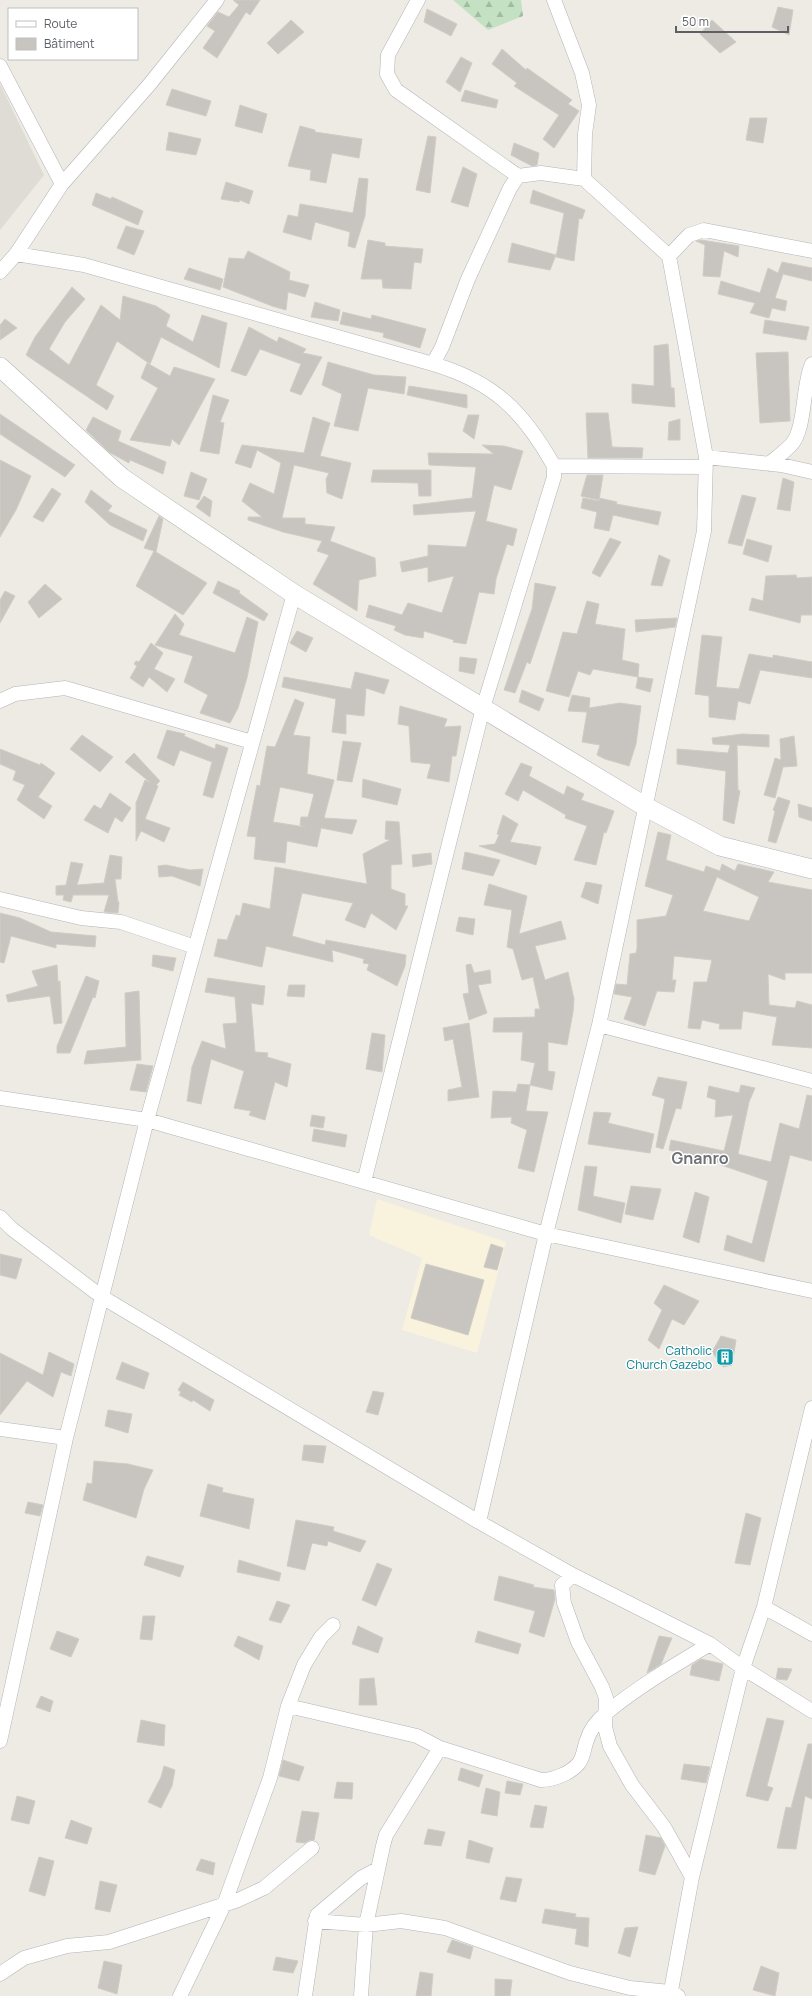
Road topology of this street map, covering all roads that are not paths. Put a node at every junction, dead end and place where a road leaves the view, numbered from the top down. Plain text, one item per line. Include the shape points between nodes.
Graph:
1 (217, 0) edge
2 (418, 0) edge
3 (554, 0) edge
4 (0, 66) edge
5 (518, 176) junction
6 (584, 179) junction
7 (62, 184) junction
8 (812, 251) edge
9 (16, 254) junction
10 (668, 256) junction
11 (0, 272) edge
12 (433, 364) junction
13 (812, 364) edge
14 (0, 367) edge
15 (706, 462) junction
16 (769, 464) junction
17 (554, 466) junction
18 (812, 472) edge
19 (294, 594) junction
20 (0, 702) edge
21 (483, 708) junction
22 (252, 742) junction
23 (646, 807) junction
24 (812, 869) edge
25 (0, 899) edge
26 (195, 947) junction
27 (598, 1025) junction
28 (812, 1081) edge
29 (0, 1098) edge
30 (146, 1120) junction
31 (364, 1182) junction
32 (0, 1217) edge
33 (546, 1234) junction
34 (812, 1291) edge
35 (102, 1297) junction
36 (812, 1408) edge
37 (0, 1429) edge
38 (66, 1438) junction
39 (479, 1522) junction
40 (573, 1575) junction
41 (764, 1607) junction
42 (333, 1625) dead end
43 (812, 1634) edge
44 (710, 1644) junction
45 (743, 1668) junction
46 (288, 1706) junction
47 (812, 1712) edge
48 (606, 1714) junction
49 (0, 1741) edge
50 (440, 1748) junction
51 (312, 1848) dead end
52 (378, 1869) junction
53 (692, 1877) junction
54 (224, 1905) junction
55 (315, 1921) junction
56 (366, 1925) junction
57 (0, 1974) edge
58 (673, 1995) edge
59 (180, 1996) edge
60 (305, 1996) edge
61 (361, 1996) edge

1 - 7 street via 149,85
2 - 5 street via 388,55 386,74 396,90
3 - 6 street via 582,74 589,105 585,134
4 - 7 street
5 - 6 street via 541,174
5 - 12 street via 468,279
6 - 10 street
7 - 9 street
8 - 10 street via 704,230 689,235
9 - 11 street
9 - 12 street via 84,265
10 - 15 street
12 - 17 street via 456,371 485,386 510,404 531,428
13 - 16 street via 807,374 799,430 792,445
14 - 19 main road via 122,478
15 - 16 street
15 - 17 street
15 - 23 street via 704,530
16 - 18 street
17 - 21 street via 554,477
19 - 21 main road
19 - 22 street
20 - 22 street via 15,694 65,688
21 - 23 main road
21 - 31 street
22 - 26 street
23 - 24 main road via 720,846
23 - 27 street
25 - 26 street via 81,918 120,922
26 - 30 street
27 - 28 street
27 - 33 street
29 - 30 street
30 - 31 street
30 - 35 street
31 - 33 street
32 - 35 street via 12,1229
33 - 34 street
33 - 39 street
35 - 38 street
35 - 39 street
36 - 41 street
37 - 38 street
38 - 49 street
39 - 40 street
40 - 44 street
40 - 48 street via 562,1585 564,1603 578,1642 602,1687 606,1698
41 - 43 street
41 - 45 street
42 - 46 street via 321,1637 304,1665
44 - 45 street
44 - 48 street via 651,1680
45 - 47 street
45 - 53 street
46 - 50 street via 417,1736
46 - 54 street via 270,1778
48 - 50 street via 593,1727 579,1763 548,1780
48 - 53 street via 606,1737 619,1764 664,1828
50 - 52 street via 386,1835
51 - 54 street via 264,1888
52 - 55 street via 361,1878 322,1910
52 - 56 street
53 - 58 street
54 - 57 street via 109,1942 67,1946 24,1958
54 - 59 street
55 - 56 street
55 - 60 street
56 - 58 street via 401,1921 445,1928 570,1973 630,1988
56 - 61 street

